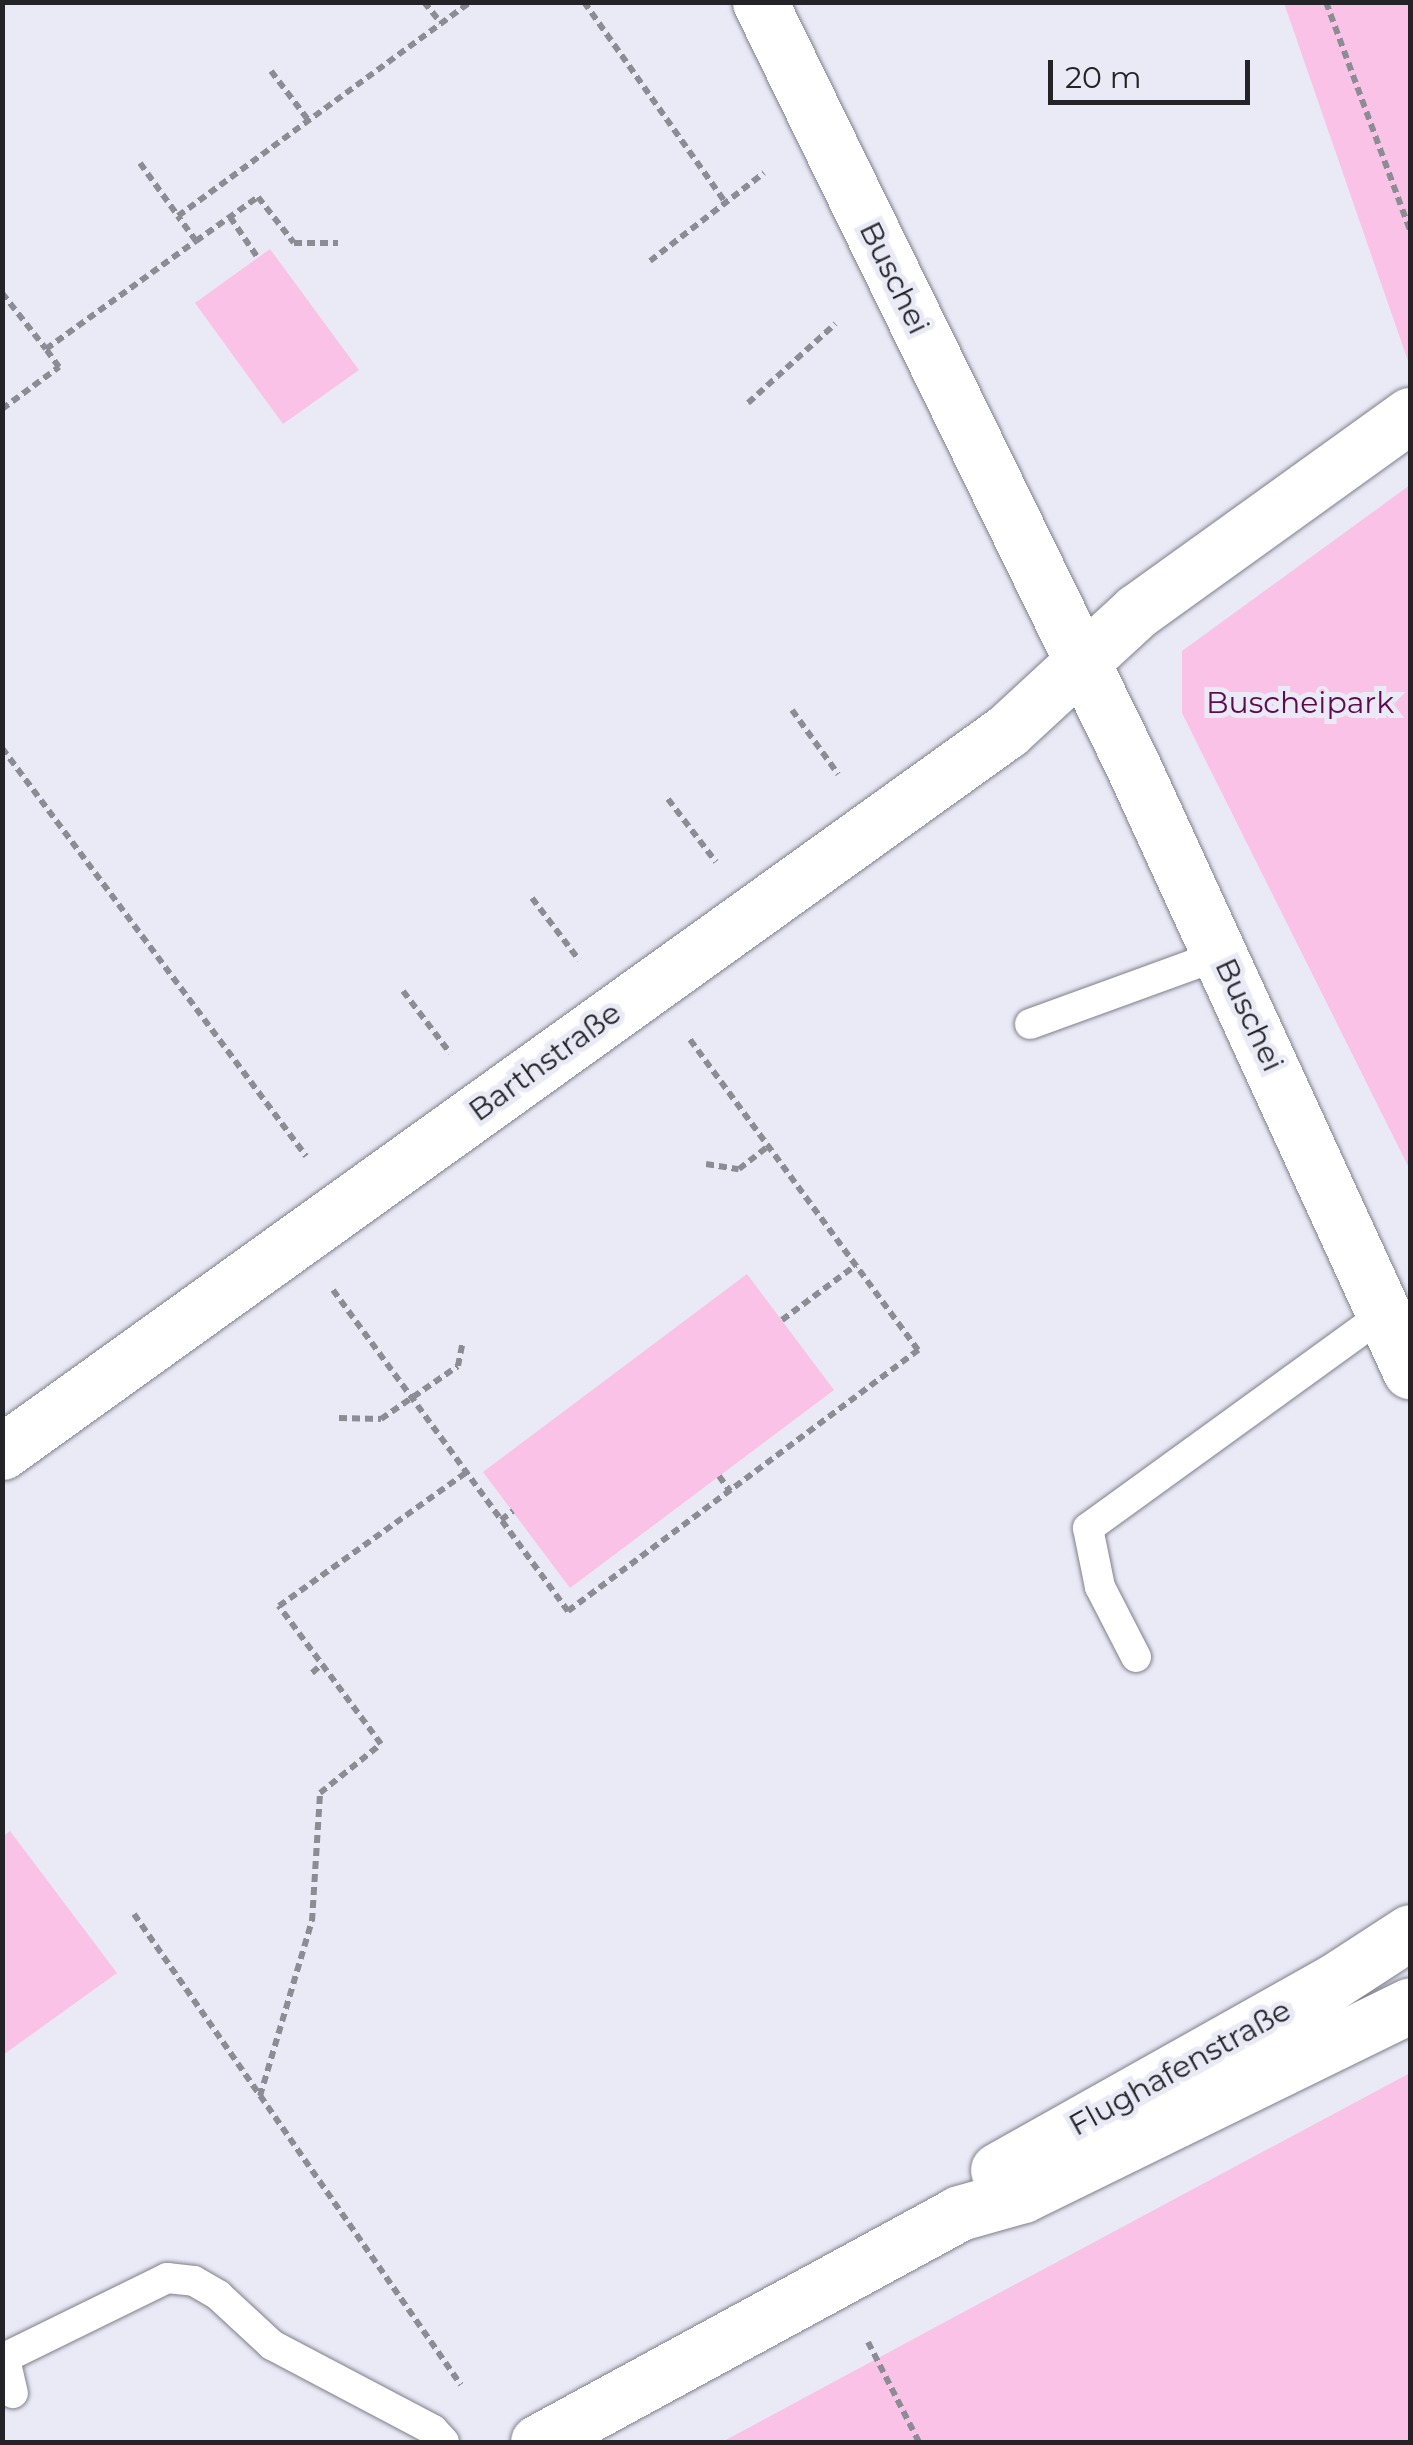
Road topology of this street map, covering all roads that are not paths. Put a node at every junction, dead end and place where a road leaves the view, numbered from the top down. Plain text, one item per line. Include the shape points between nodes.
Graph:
1 (760, 2) edge
2 (1410, 415) edge
3 (1079, 663) junction
4 (1222, 954) junction
5 (1030, 1024) dead end
6 (1385, 1313) junction
7 (1410, 1371) edge
8 (2, 1452) edge
9 (1136, 1657) dead end
10 (1410, 1932) edge
11 (1410, 2005) edge
12 (959, 2213) junction
13 (4, 2359) edge
14 (14, 2392) dead end
15 (444, 2442) edge
16 (538, 2442) edge

1 - 3 street, Buschei
2 - 3 street via 1137,611
3 - 4 street, Buschei
3 - 8 street, Barthstraße via 1007,730
4 - 5 lane
4 - 6 street, Buschei
6 - 7 street, Buschei
6 - 9 lane via 1088,1528 1100,1587
10 - 12 street, Flughafenstraße via 1330,1984 1003,2165
11 - 12 street, Flughafenstraße via 1023,2196
12 - 16 street, Flughafenstraße
13 - 14 lane
13 - 15 lane via 167,2278 194,2281 272,2345 433,2430

